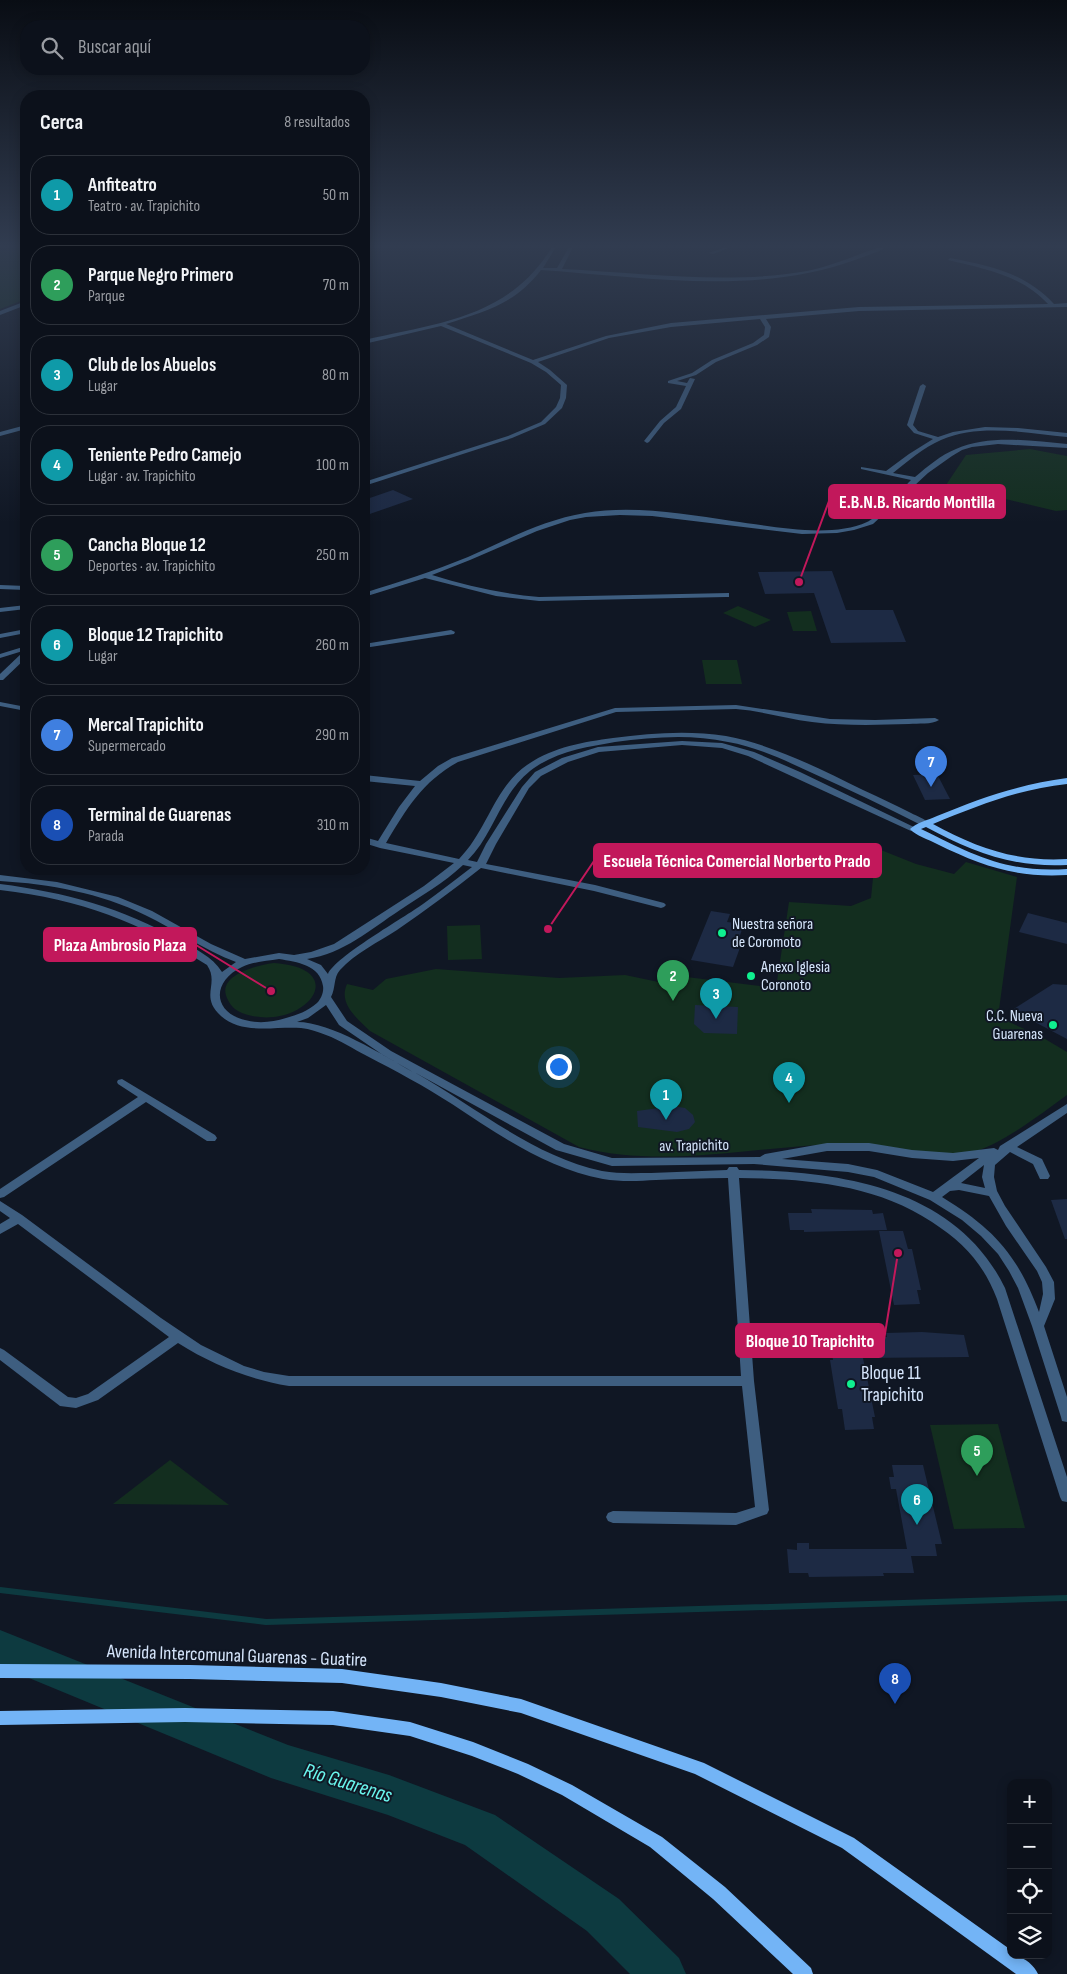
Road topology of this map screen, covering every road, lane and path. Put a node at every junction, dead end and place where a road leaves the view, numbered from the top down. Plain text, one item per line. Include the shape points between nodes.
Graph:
1 (394, 339) edge
2 (478, 339) edge
3 (602, 339) edge
4 (762, 339) edge
5 (370, 345) edge
6 (533, 362) junction
7 (694, 374) junction
8 (689, 385) junction
9 (923, 386) dead end
10 (20, 429) edge
11 (0, 434) edge
12 (20, 434) edge
13 (1067, 436) edge
14 (0, 439) edge
15 (938, 439) junction
16 (647, 441) dead end
17 (1067, 446) edge
18 (862, 468) dead end
19 (887, 474) junction
20 (918, 480) junction
21 (370, 482) edge
22 (427, 576) junction
23 (0, 587) edge
24 (20, 588) edge
25 (370, 593) edge
26 (726, 595) dead end
27 (20, 608) edge
28 (0, 610) edge
29 (20, 632) edge
30 (451, 632) dead end
31 (0, 636) edge
32 (370, 645) edge
33 (20, 650) edge
34 (0, 656) edge
35 (20, 660) edge
36 (0, 678) edge
37 (0, 704) edge
38 (20, 708) edge
39 (935, 720) dead end
40 (370, 779) edge
41 (1067, 781) edge
42 (420, 784) junction
43 (926, 824) junction
44 (914, 829) junction
45 (370, 842) edge
46 (380, 844) junction
47 (463, 861) junction
48 (1067, 862) edge
49 (481, 864) junction
50 (1067, 872) edge
51 (0, 878) edge
52 (0, 887) edge
53 (661, 905) dead end
54 (294, 957) junction
55 (244, 962) junction
56 (217, 982) junction
57 (330, 982) junction
58 (327, 999) junction
59 (275, 1025) junction
60 (122, 1082) dead end
61 (146, 1097) junction
62 (1067, 1108) edge
63 (211, 1138) dead end
64 (1009, 1147) junction
65 (994, 1152) junction
66 (754, 1160) junction
67 (732, 1161) junction
68 (733, 1176) junction
69 (1044, 1176) dead end
70 (946, 1187) junction
71 (992, 1193) junction
72 (0, 1194) edge
73 (934, 1197) junction
74 (0, 1205) edge
75 (18, 1218) junction
76 (0, 1230) edge
77 (1038, 1326) junction
78 (178, 1337) junction
79 (3, 1359) edge
80 (748, 1381) junction
81 (1067, 1417) edge
82 (1067, 1497) edge
83 (613, 1517) dead end
84 (0, 1672) edge
85 (0, 1718) edge
86 (805, 1974) edge
87 (1030, 1974) edge

1 - 5 street
2 - 6 street
3 - 6 street
4 - 7 street
6 - 21 street via 564,385 559,408 543,423 510,437
7 - 8 street
7 - 8 street via 670,382
8 - 16 street via 679,408
9 - 15 street via 910,426 916,432
10 - 11 street
12 - 14 street
13 - 15 street via 983,430
15 - 19 street via 910,455
17 - 20 street via 1007,442 961,448 943,458
18 - 19 street
19 - 20 street
20 - 22 street via 871,523 834,532 778,530 674,515 603,513 555,522
22 - 25 street
22 - 26 street via 510,598
23 - 24 street
27 - 28 street
29 - 31 street
30 - 32 street
33 - 34 street
35 - 36 street
37 - 38 street
39 - 42 street via 816,721 736,707 615,710 456,760 439,768
40 - 42 street
41 - 43 main road via 1024,787
42 - 46 street
43 - 44 main road
43 - 47 street via 758,746 713,736 665,735 576,747 534,763 502,798
43 - 48 main road via 999,857 1028,862
44 - 49 street via 738,750 700,743 614,748 565,760 538,774 526,787
44 - 50 main road via 985,864 1030,873
45 - 46 street
46 - 47 street
47 - 49 street
47 - 54 street via 351,938 314,955
49 - 53 street
49 - 57 street via 428,905 351,956 335,969
51 - 55 street via 67,887 127,904 226,956
52 - 56 street via 55,894 130,917 211,963 217,972
54 - 55 street
54 - 57 street via 319,967
55 - 56 street
56 - 59 street via 214,1000 218,1009 227,1016 257,1026
57 - 58 street
58 - 59 street via 308,1016
58 - 67 street, av. Trapichito via 343,1023 381,1049 560,1147 612,1162
59 - 68 street via 301,1025 336,1035 432,1087 528,1147 568,1165 605,1176
60 - 61 street
61 - 63 street
61 - 72 street
62 - 64 street
64 - 65 street
64 - 69 street via 1038,1162
64 - 71 street via 990,1163 988,1174
65 - 66 street via 953,1157 869,1147 827,1147
65 - 70 street
66 - 67 street, av. Trapichito
66 - 73 street, av. Trapichito via 848,1168 877,1174
67 - 68 street
68 - 80 street
68 - 82 street via 803,1178 854,1184 905,1201 968,1242 982,1258 1004,1300
70 - 71 street via 959,1186
70 - 73 street
71 - 77 street via 1048,1283 1047,1308
73 - 77 street, av. Trapichito via 966,1217 1002,1251 1024,1288
74 - 75 street
75 - 76 street
75 - 78 street
77 - 81 street, av. Trapichito
78 - 79 street via 93,1397 76,1403 65,1402
78 - 80 street via 242,1372 289,1381
80 - 83 street via 762,1510 736,1520
84 - 87 main road, Avenida Intercomunal Guarenas - Guatire via 342,1676 441,1690 521,1706 689,1765 848,1844
85 - 86 main road via 185,1715 333,1718 410,1729 523,1769 567,1790 656,1842 719,1893

